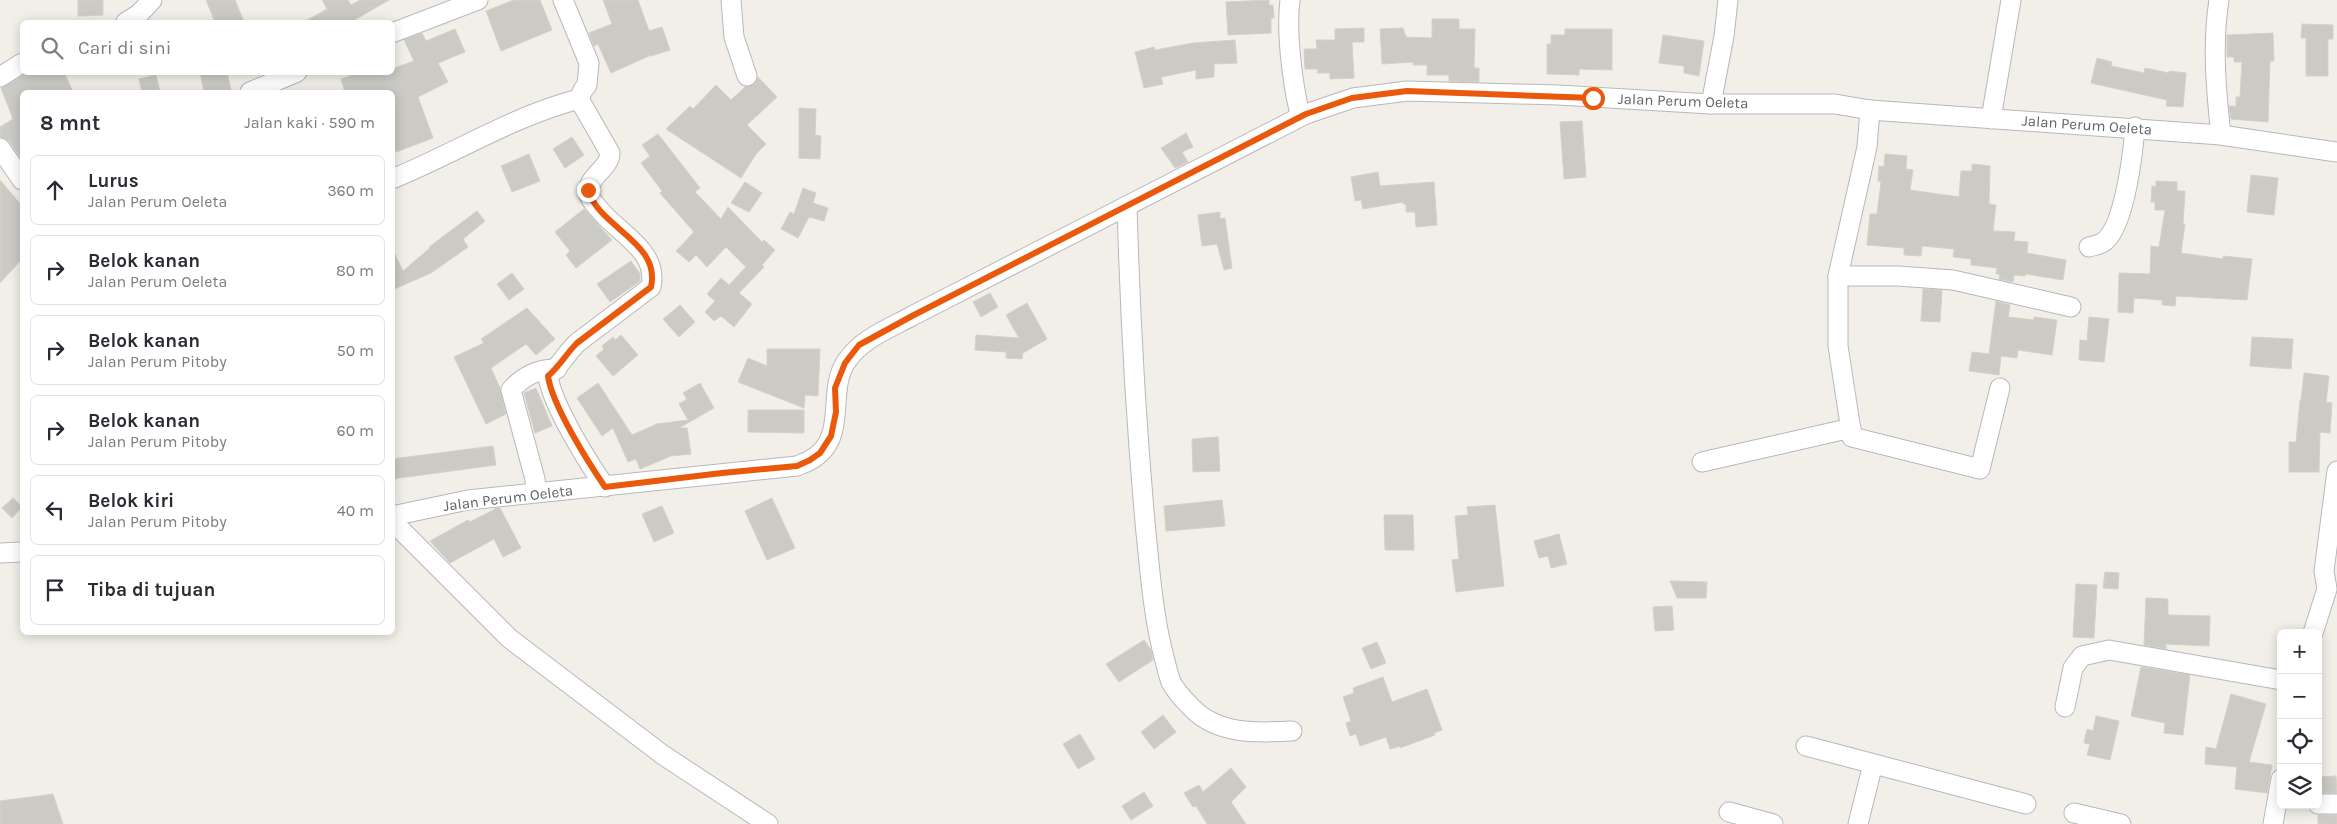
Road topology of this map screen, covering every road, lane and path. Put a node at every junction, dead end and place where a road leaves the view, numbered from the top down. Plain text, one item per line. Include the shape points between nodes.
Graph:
1 (152, 0) edge
2 (478, 0) edge
3 (563, 0) edge
4 (731, 0) edge
5 (1290, 0) edge
6 (1728, 0) edge
7 (2012, 0) edge
8 (2219, 0) edge
9 (129, 20) edge
10 (395, 32) edge
11 (20, 65) edge
12 (290, 75) edge
13 (747, 76) dead end
14 (0, 77) edge
15 (255, 90) edge
16 (580, 99) junction
17 (1711, 104) junction
18 (1870, 110) junction
19 (1306, 114) junction
20 (1991, 119) junction
21 (2135, 127) junction
22 (2220, 135) junction
23 (0, 148) edge
24 (2337, 152) edge
25 (20, 177) edge
26 (395, 178) edge
27 (1127, 206) junction
28 (2088, 247) dead end
29 (1838, 276) junction
30 (2071, 307) dead end
31 (557, 369) junction
32 (2000, 388) dead end
33 (1851, 428) junction
34 (1702, 462) dead end
35 (2337, 471) edge
36 (605, 487) junction
37 (536, 492) junction
38 (395, 515) edge
39 (395, 524) edge
40 (20, 552) edge
41 (0, 553) edge
42 (2332, 590) edge
43 (2315, 629) edge
44 (2277, 679) edge
45 (2065, 708) dead end
46 (1292, 731) dead end
47 (1806, 746) dead end
48 (1873, 764) junction
49 (2026, 804) dead end
50 (2322, 804) edge
51 (2337, 804) edge
52 (2277, 809) edge
53 (1729, 812) dead end
54 (2074, 813) dead end
55 (768, 824) edge
56 (1773, 824) edge
57 (1858, 824) edge
58 (2121, 824) edge
59 (2273, 824) edge

1 - 9 street
2 - 10 street
3 - 16 street via 588,63 587,85
4 - 13 street via 734,37
5 - 19 street via 1289,41 1294,89 1299,110
6 - 17 street
7 - 20 street
8 - 22 street via 2216,82
11 - 14 street
12 - 15 street
16 - 26 street via 550,106 498,128
16 - 31 street via 610,153 610,160 588,190 591,200 605,218 649,259 653,278 651,287 577,343
17 - 18 street, Jalan Perum Oeleta via 1835,104
17 - 19 street, Jalan Perum Oeleta via 1407,91 1352,98
18 - 20 street, Jalan Perum Oeleta
18 - 29 street via 1866,147
19 - 27 street, Jalan Perum Oeleta
20 - 21 street, Jalan Perum Oeleta
21 - 22 street, Jalan Perum Oeleta
21 - 28 street via 2130,177 2116,221 2106,240
22 - 24 street, Jalan Perum Oeleta
23 - 25 street
27 - 36 street, Jalan Perum Oeleta via 859,345 845,363 835,388 836,412 831,436 820,453 810,460 797,466
27 - 46 street via 1130,335 1138,446 1152,592 1167,668 1172,683 1193,710 1214,722 1234,730 1257,733
29 - 30 street via 1953,280
29 - 33 street via 1838,346
31 - 36 street via 548,376 549,385 590,466
31 - 37 street via 546,368 520,379 511,390
32 - 33 street via 1980,469 1852,437
33 - 34 street
35 - 42 street via 2324,571
36 - 37 street, Jalan Perum Oeleta
37 - 38 street, Jalan Perum Oeleta via 468,500
39 - 55 street via 508,638 663,755
40 - 41 street
42 - 43 street
44 - 45 street via 2109,650 2082,656 2072,668
47 - 48 street
48 - 49 street
48 - 57 street
50 - 51 street
52 - 59 street
53 - 56 street
54 - 58 street

